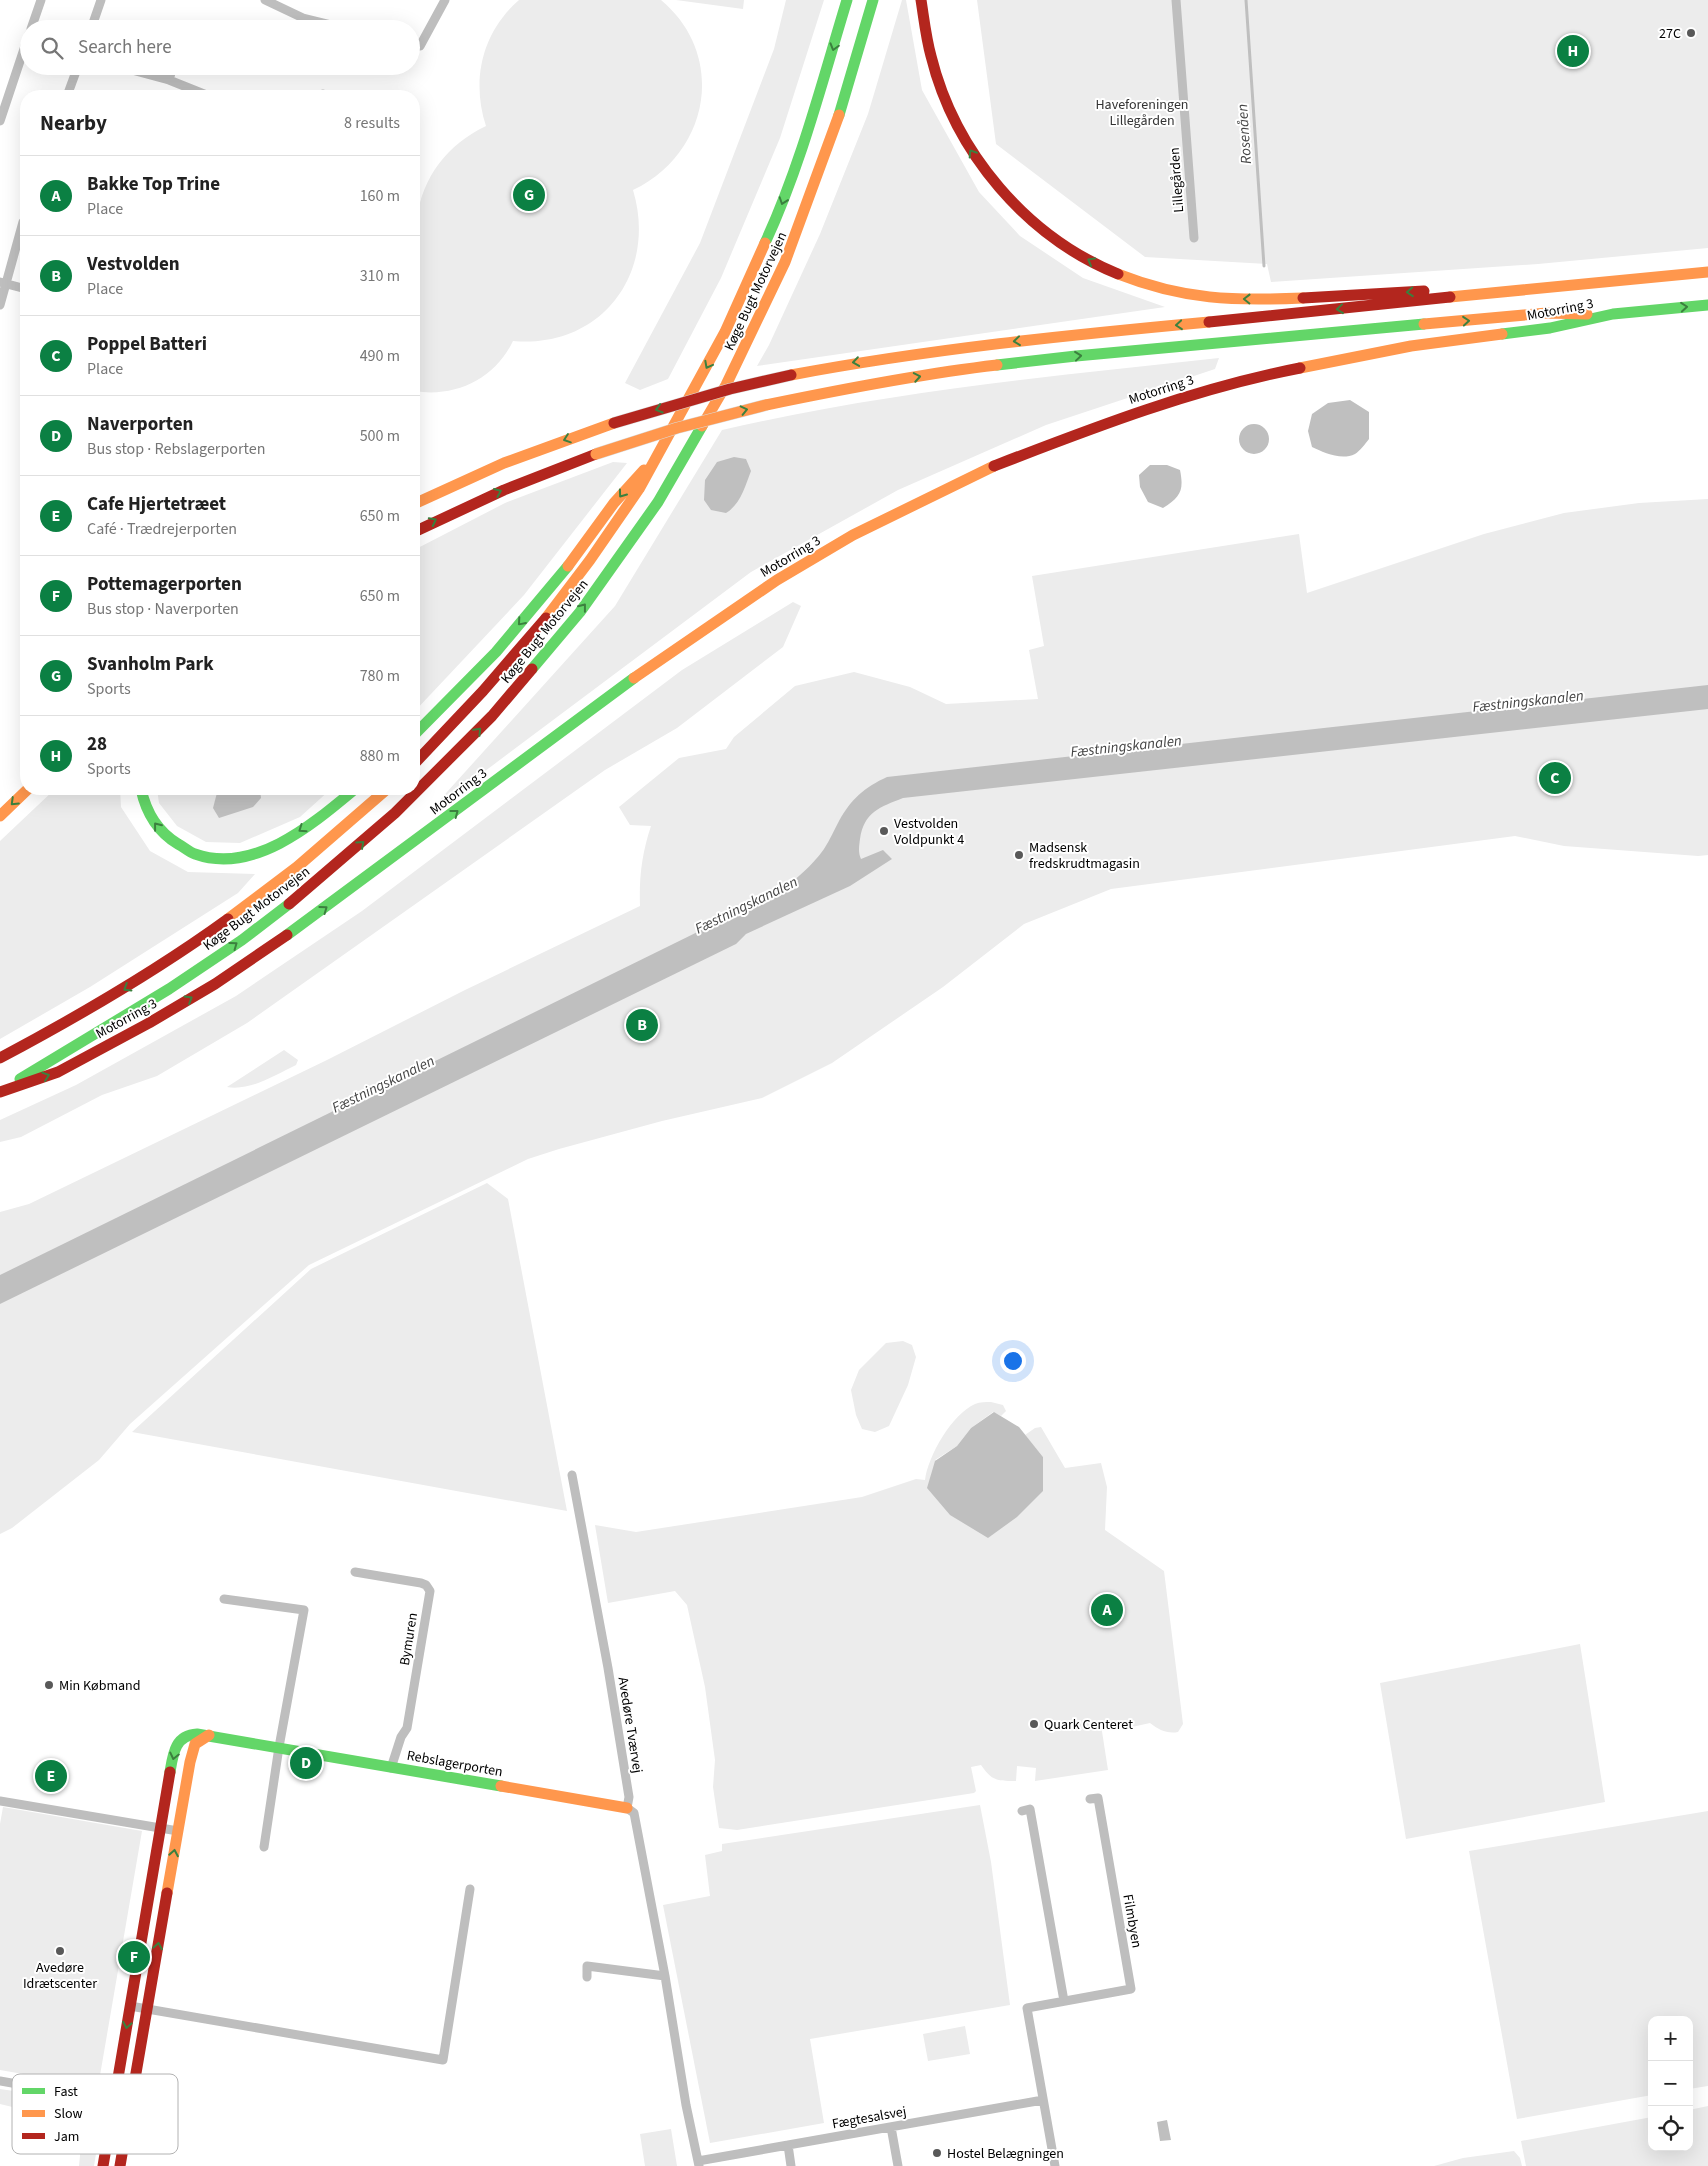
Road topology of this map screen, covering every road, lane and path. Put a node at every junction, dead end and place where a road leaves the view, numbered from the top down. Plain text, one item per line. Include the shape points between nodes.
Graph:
1 (41, 0) edge
2 (101, 0) edge
3 (265, 0) edge
4 (445, 0) edge
5 (847, 0) edge
6 (873, 0) edge
7 (921, 0) edge
8 (1176, 0) edge
9 (34, 20) edge
10 (94, 20) edge
11 (311, 20) edge
12 (420, 46) edge
13 (20, 59) edge
14 (75, 75) edge
15 (150, 75) edge
16 (170, 75) edge
17 (169, 80) junction
18 (69, 90) edge
19 (194, 90) edge
20 (2, 107) edge
21 (0, 120) edge
22 (20, 231) edge
23 (1194, 238) dead end
24 (1708, 272) edge
25 (1668, 275) junction
26 (3, 283) edge
27 (20, 287) edge
28 (0, 305) edge
29 (1708, 305) edge
30 (1613, 314) junction
31 (655, 459) junction
32 (420, 501) edge
33 (420, 529) edge
34 (420, 729) edge
35 (420, 758) edge
36 (420, 789) edge
37 (22, 795) edge
38 (142, 795) edge
39 (347, 795) edge
40 (380, 795) edge
41 (414, 795) edge
42 (0, 816) edge
43 (0, 1058) edge
44 (0, 1092) edge
45 (572, 1475) dead end
46 (354, 1572) dead end
47 (224, 1599) dead end
48 (209, 1735) junction
49 (280, 1747) junction
50 (391, 1768) junction
51 (1090, 1799) dead end
52 (0, 1801) edge
53 (627, 1808) junction
54 (1022, 1811) dead end
55 (161, 1829) junction
56 (178, 1832) junction
57 (264, 1847) dead end
58 (470, 1889) dead end
59 (665, 1976) junction
60 (587, 1977) dead end
61 (1064, 2001) junction
62 (130, 2006) junction
63 (147, 2009) junction
64 (119, 2074) edge
65 (136, 2074) edge
66 (1044, 2100) junction
67 (891, 2127) junction
68 (788, 2145) junction
69 (699, 2163) edge
70 (791, 2166) edge
71 (898, 2166) edge
72 (1055, 2166) edge

1 - 9 street
2 - 10 street
3 - 11 street
4 - 12 street
5 -> 31 main road, Køge Bugt Motorvejen via 779,213 725,332
36 -> 6 main road, Køge Bugt Motorvejen via 500,708 609,574 716,405 788,256 827,156 856,68
25 -> 7 main road via 1624,273 1352,296 1258,299 1207,298 1142,283 1106,269 1044,231 986,174 952,118 937,80
8 - 23 street, Lillegården
13 - 20 street
14 - 18 street
15 - 17 street
16 - 17 street
17 - 19 street
20 - 21 street
22 - 26 street
24 - 25 main road, Motorring 3
25 -> 32 main road, Motorring 3, bridge via 963,347 848,364 730,389 614,423 504,463
26 - 27 street
26 - 28 street
30 -> 29 main road, Motorring 3
33 -> 30 main road, bridge via 453,511 596,454 695,423 850,388 956,370 1067,358 1547,314
44 -> 30 main road, Motorring 3 via 58,1072 215,984 330,905 696,634 777,580 927,496 1047,444 1206,390 1376,352 1550,328
31 -> 34 main road via 629,484 570,564 522,621
31 - 35 main road, Køge Bugt Motorvejen via 614,527 531,637
37 -> 42 main road
39 -> 38 main road via 297,833 269,849 227,859 204,857 180,847 150,817
40 -> 43 main road, Køge Bugt Motorvejen via 338,834 229,920 108,1000
44 -> 41 main road, Køge Bugt Motorvejen via 200,969 288,905
45 - 53 street, Avedøre Tværvej via 608,1668 629,1798
46 - 50 street, Bymuren via 421,1583 430,1591 407,1728
47 - 49 street via 304,1610
48 - 49 main road, Rebslagerporten
48 -> 55 main road, Rebslagerporten via 191,1733 177,1744
48 - 56 main road via 192,1748
49 - 50 main road, Rebslagerporten
49 - 57 street
50 - 53 main road, Rebslagerporten
51 - 61 street, Filmbyen via 1098,1798 1131,1989
52 - 55 street
53 - 59 street, Avedøre Tværvej via 634,1813
54 - 61 street via 1030,1810
55 - 56 street
55 - 62 main road, Rebslagerporten
63 -> 56 main road
58 - 63 street via 443,2060
59 - 60 street via 587,1966
59 - 69 street, Avedøre Tværvej
61 - 66 street, Filmbyen via 1026,2008
62 - 63 street
62 -> 64 main road, Rebslagerporten
63 - 65 main road
66 - 67 street, Fægtesalsvej
66 - 72 street, Filmbyen
67 - 68 street, Fægtesalsvej
67 - 71 street
68 - 69 street, Fægtesalsvej
68 - 70 street

